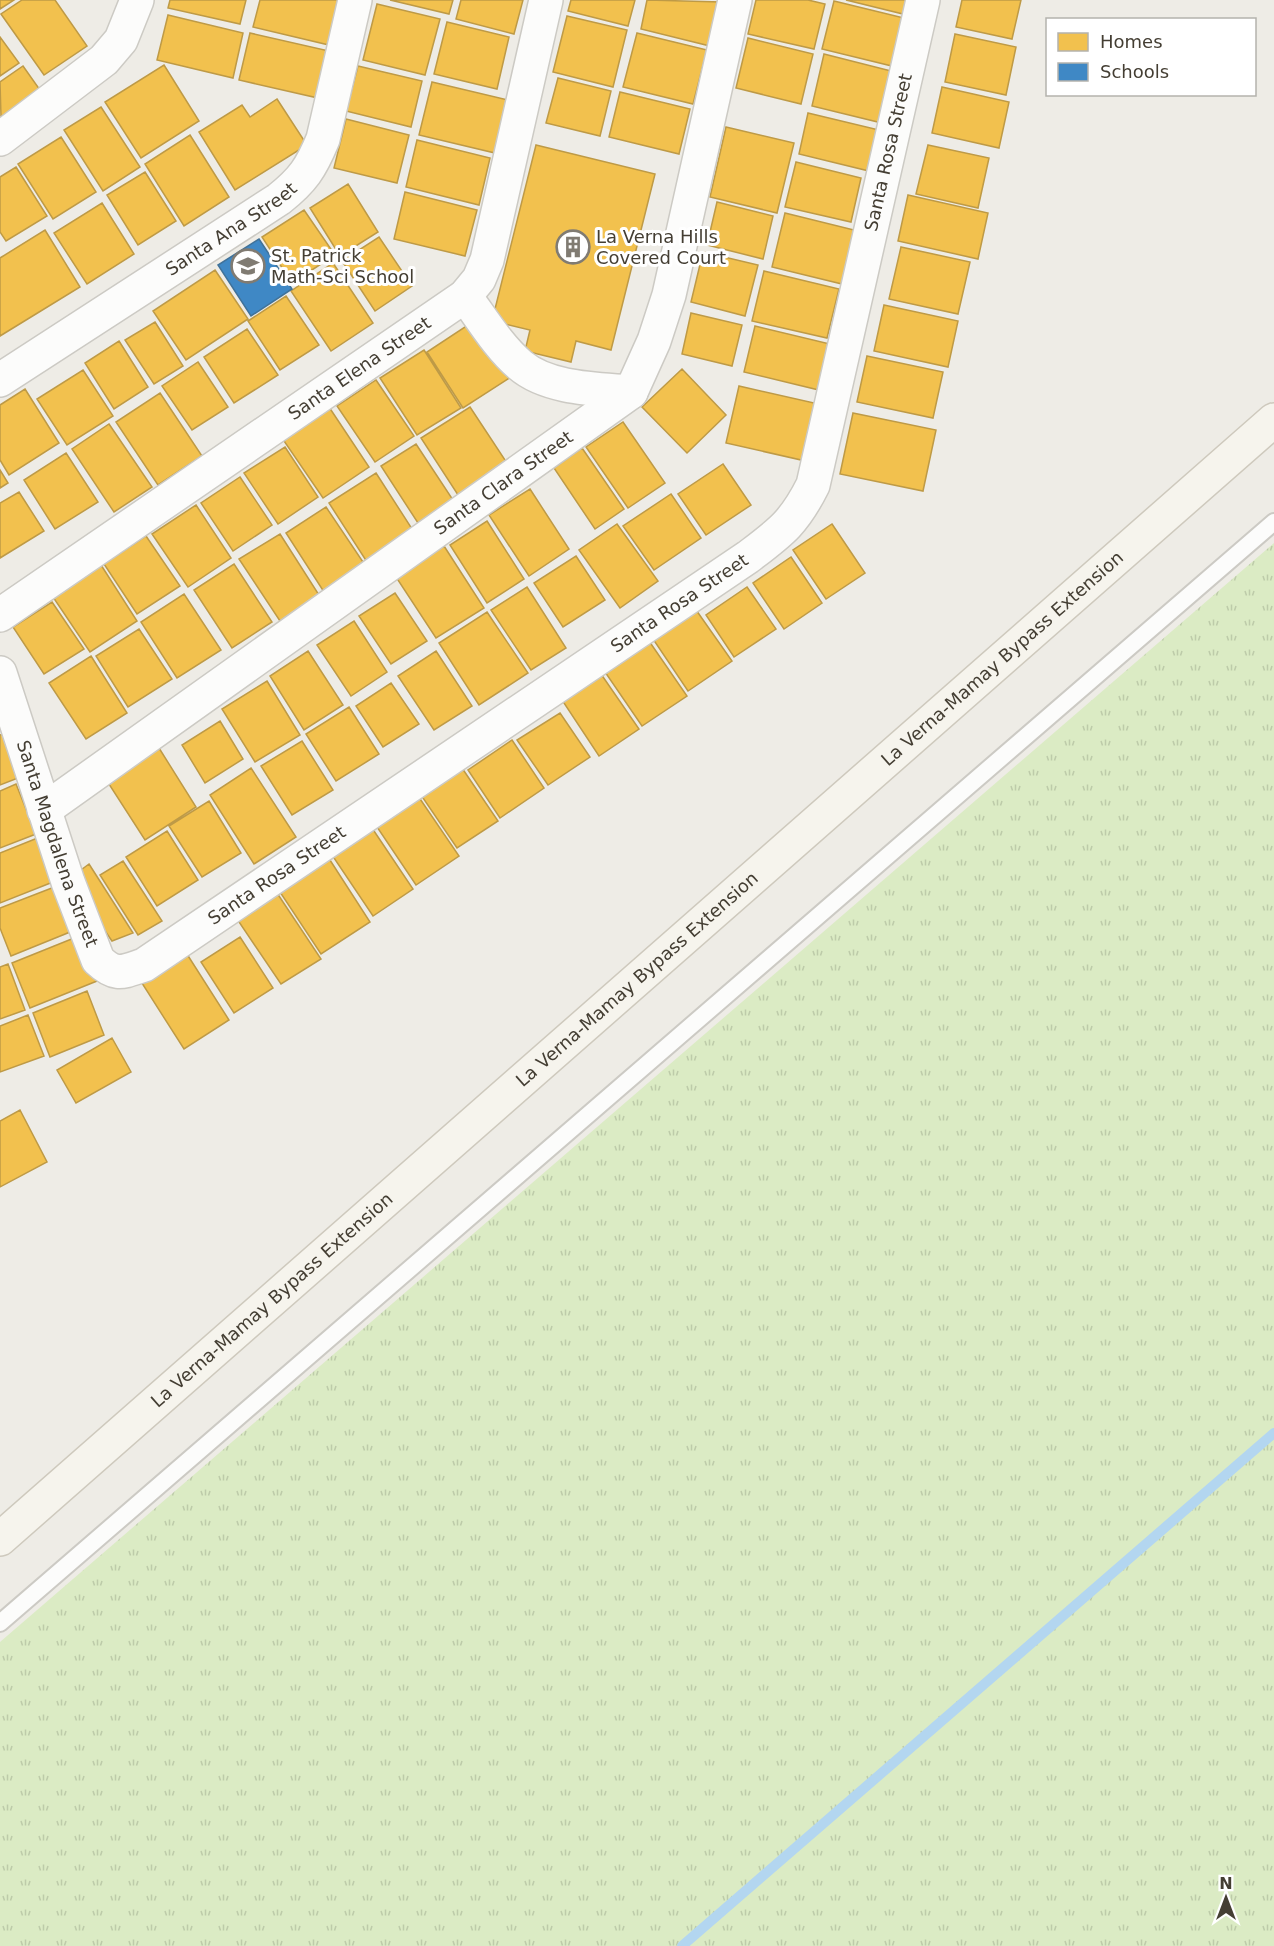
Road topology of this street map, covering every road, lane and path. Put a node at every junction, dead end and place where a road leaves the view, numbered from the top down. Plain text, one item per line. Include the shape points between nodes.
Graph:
1 (137, 0) edge
2 (355, 0) edge
3 (546, 0) edge
4 (735, 0) edge
5 (923, 0) edge
6 (0, 139) edge
7 (465, 296) junction
8 (0, 380) edge
9 (631, 392) junction
10 (1274, 420) edge
11 (1274, 522) edge
12 (0, 615) edge
13 (0, 673) edge
14 (44, 810) junction
15 (114, 972) joint
16 (0, 1539) edge
17 (0, 1623) edge

1 - 6 street via 121,40 104,60
2 - 8 street, Santa Ana Street via 322,139 302,181
3 - 7 street, Santa Elena Street via 487,261
4 - 9 street, Santa Clara Street via 669,295 654,342
5 - 15 street, Santa Rosa Street via 823,448 813,485 799,513 782,532 748,557 144,965
7 - 9 street via 504,350 522,367 569,384
7 - 12 street, Santa Elena Street
9 - 14 street, Santa Clara Street
10 - 16 main road, La Verna-Mamay Bypass Extension
11 - 17 lane
13 - 14 street, Santa Magdalena Street
14 - 15 street, Santa Magdalena Street via 98,960

